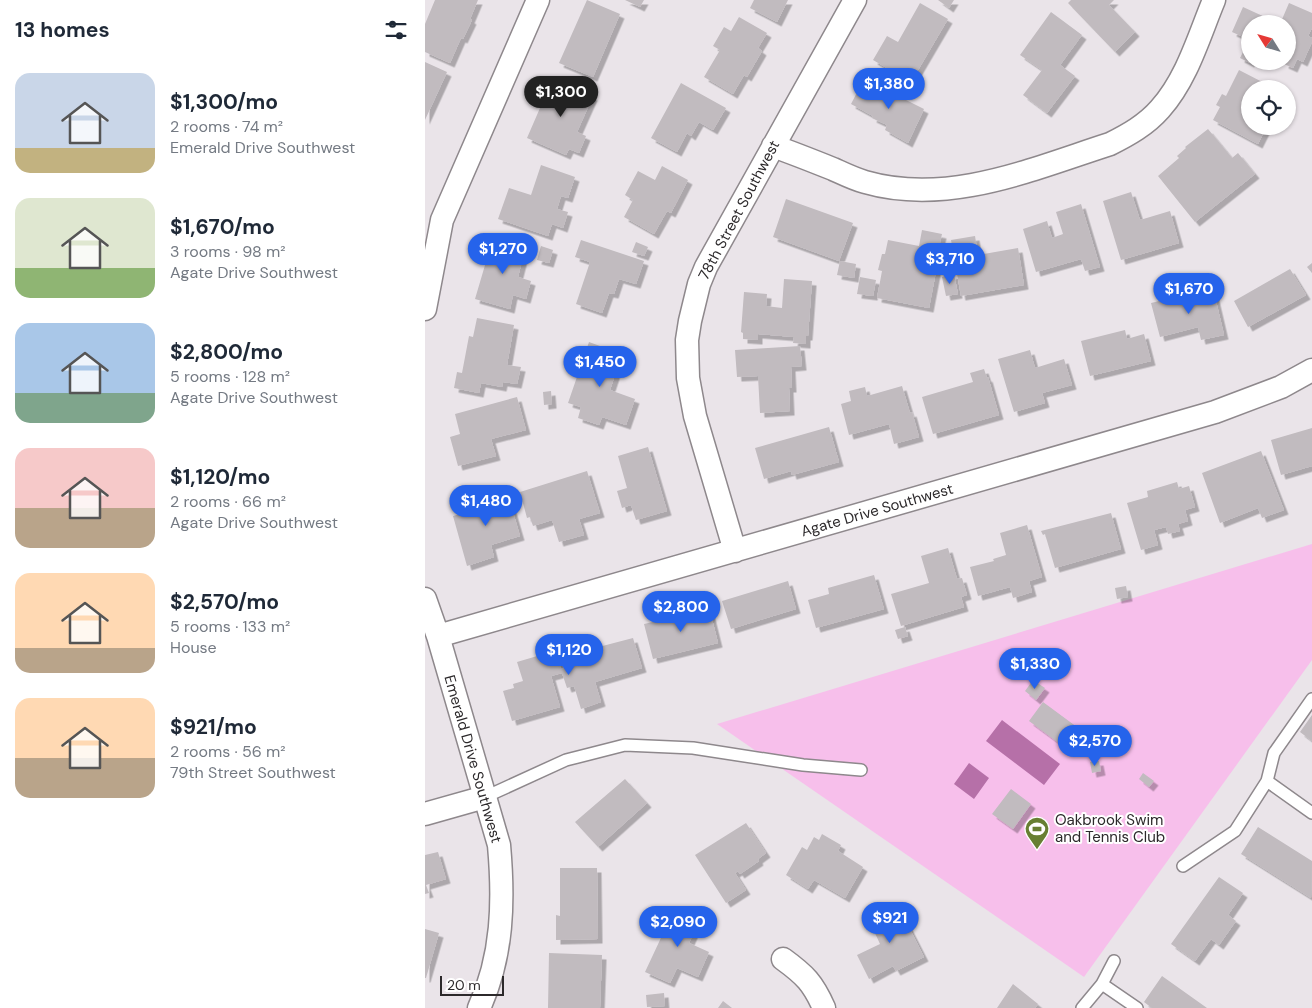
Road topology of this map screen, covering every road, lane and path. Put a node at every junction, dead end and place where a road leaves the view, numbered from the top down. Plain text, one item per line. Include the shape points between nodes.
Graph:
1 (538, 0) edge
2 (855, 0) edge
3 (1214, 0) edge
4 (773, 146) junction
5 (425, 309) edge
6 (1312, 370) edge
7 (735, 551) junction
8 (425, 599) edge
9 (438, 636) junction
10 (1312, 699) edge
11 (861, 770) dead end
12 (1267, 782) junction
13 (485, 798) junction
14 (1312, 813) edge
15 (425, 814) edge
16 (1183, 866) dead end
17 (783, 959) dead end
18 (1114, 961) dead end
19 (1102, 984) junction
20 (479, 1008) edge
21 (824, 1008) edge
22 (1081, 1008) edge
23 (1137, 1008) edge

1 - 5 street via 442,220
2 - 4 street, 78th Street Southwest
3 - 4 street via 1174,91 1144,124 1110,144 995,181 930,190 865,182
4 - 7 street, 78th Street Southwest via 706,267 687,340 690,397
6 - 7 street, Agate Drive Southwest via 1249,401 1215,412
7 - 9 street, Agate Drive Southwest
8 - 9 street, Emerald Drive Southwest
9 - 13 street, Emerald Drive Southwest
10 - 12 lane via 1274,753
11 - 13 lane via 803,765 693,748 625,745 566,760
12 - 14 lane
12 - 16 lane via 1235,831
13 - 15 street
13 - 20 street, Emerald Drive Southwest via 499,845 502,910 496,954
17 - 21 street via 802,973 816,990
18 - 19 lane
19 - 22 lane
19 - 23 lane

